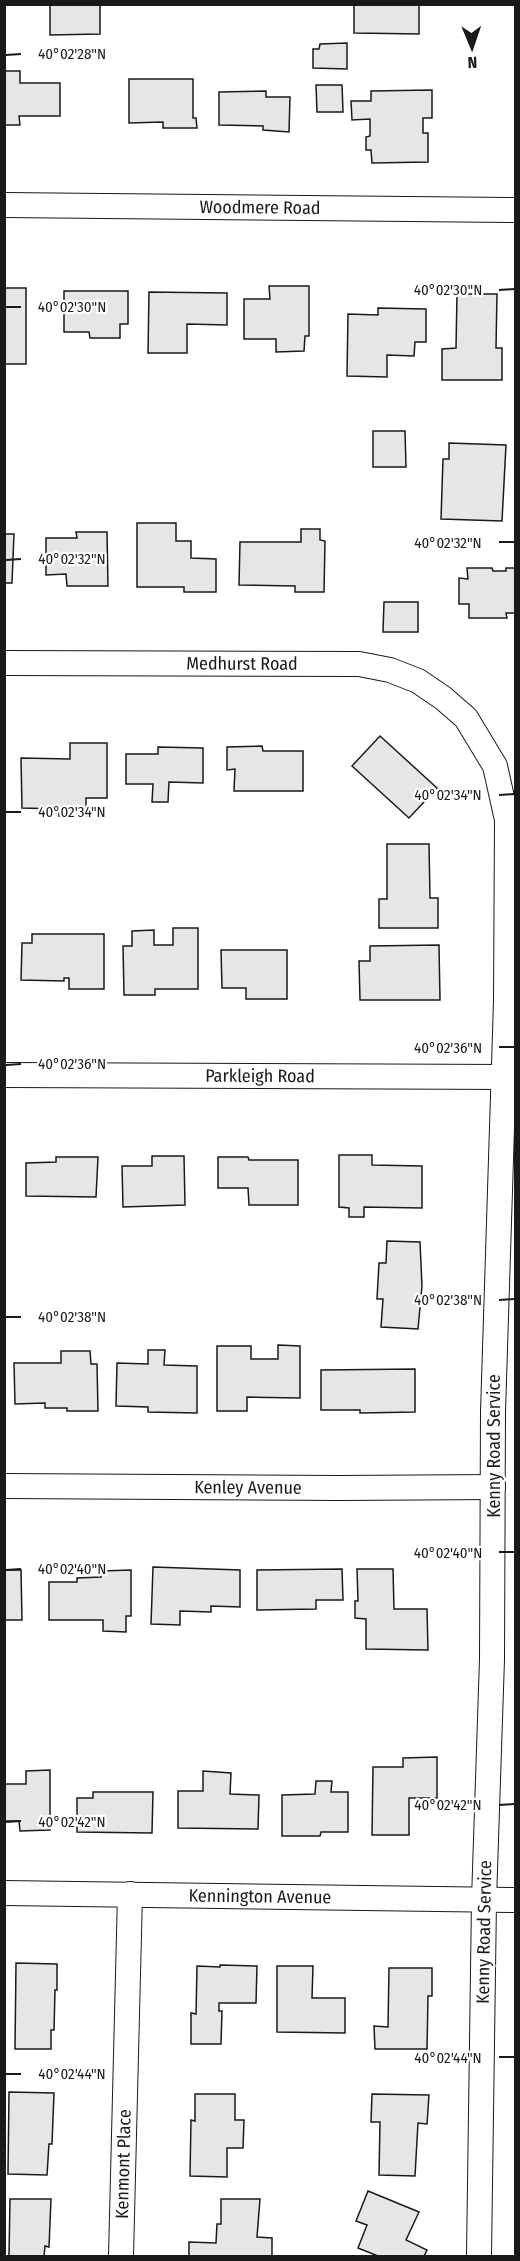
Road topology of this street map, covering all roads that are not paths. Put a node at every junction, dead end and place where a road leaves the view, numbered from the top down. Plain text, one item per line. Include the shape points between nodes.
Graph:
1 (4, 205) edge
2 (516, 210) edge
3 (4, 663) edge
4 (466, 718) joint
5 (4, 1075) edge
6 (509, 1077) edge
7 (4, 1486) edge
8 (493, 1487) junction
9 (4, 1893) edge
10 (130, 1894) junction
11 (484, 1900) junction
12 (516, 1900) edge
13 (121, 2256) edge
14 (479, 2256) edge

1 - 2 street, Woodmere Road
3 - 4 street, Medhurst Road via 359,664 418,681
4 - 6 street, Kenny Road Service via 495,766 507,820
5 - 6 street, Parkleigh Road
6 - 8 street, Kenny Road Service
7 - 8 street, Kenley Avenue
8 - 11 street, Kenny Road Service
9 - 10 street, Kennington Avenue
10 - 11 street, Kennington Avenue
10 - 13 street, Kenmont Place
11 - 12 street, Kennington Avenue
11 - 14 street, Kenny Road Service

